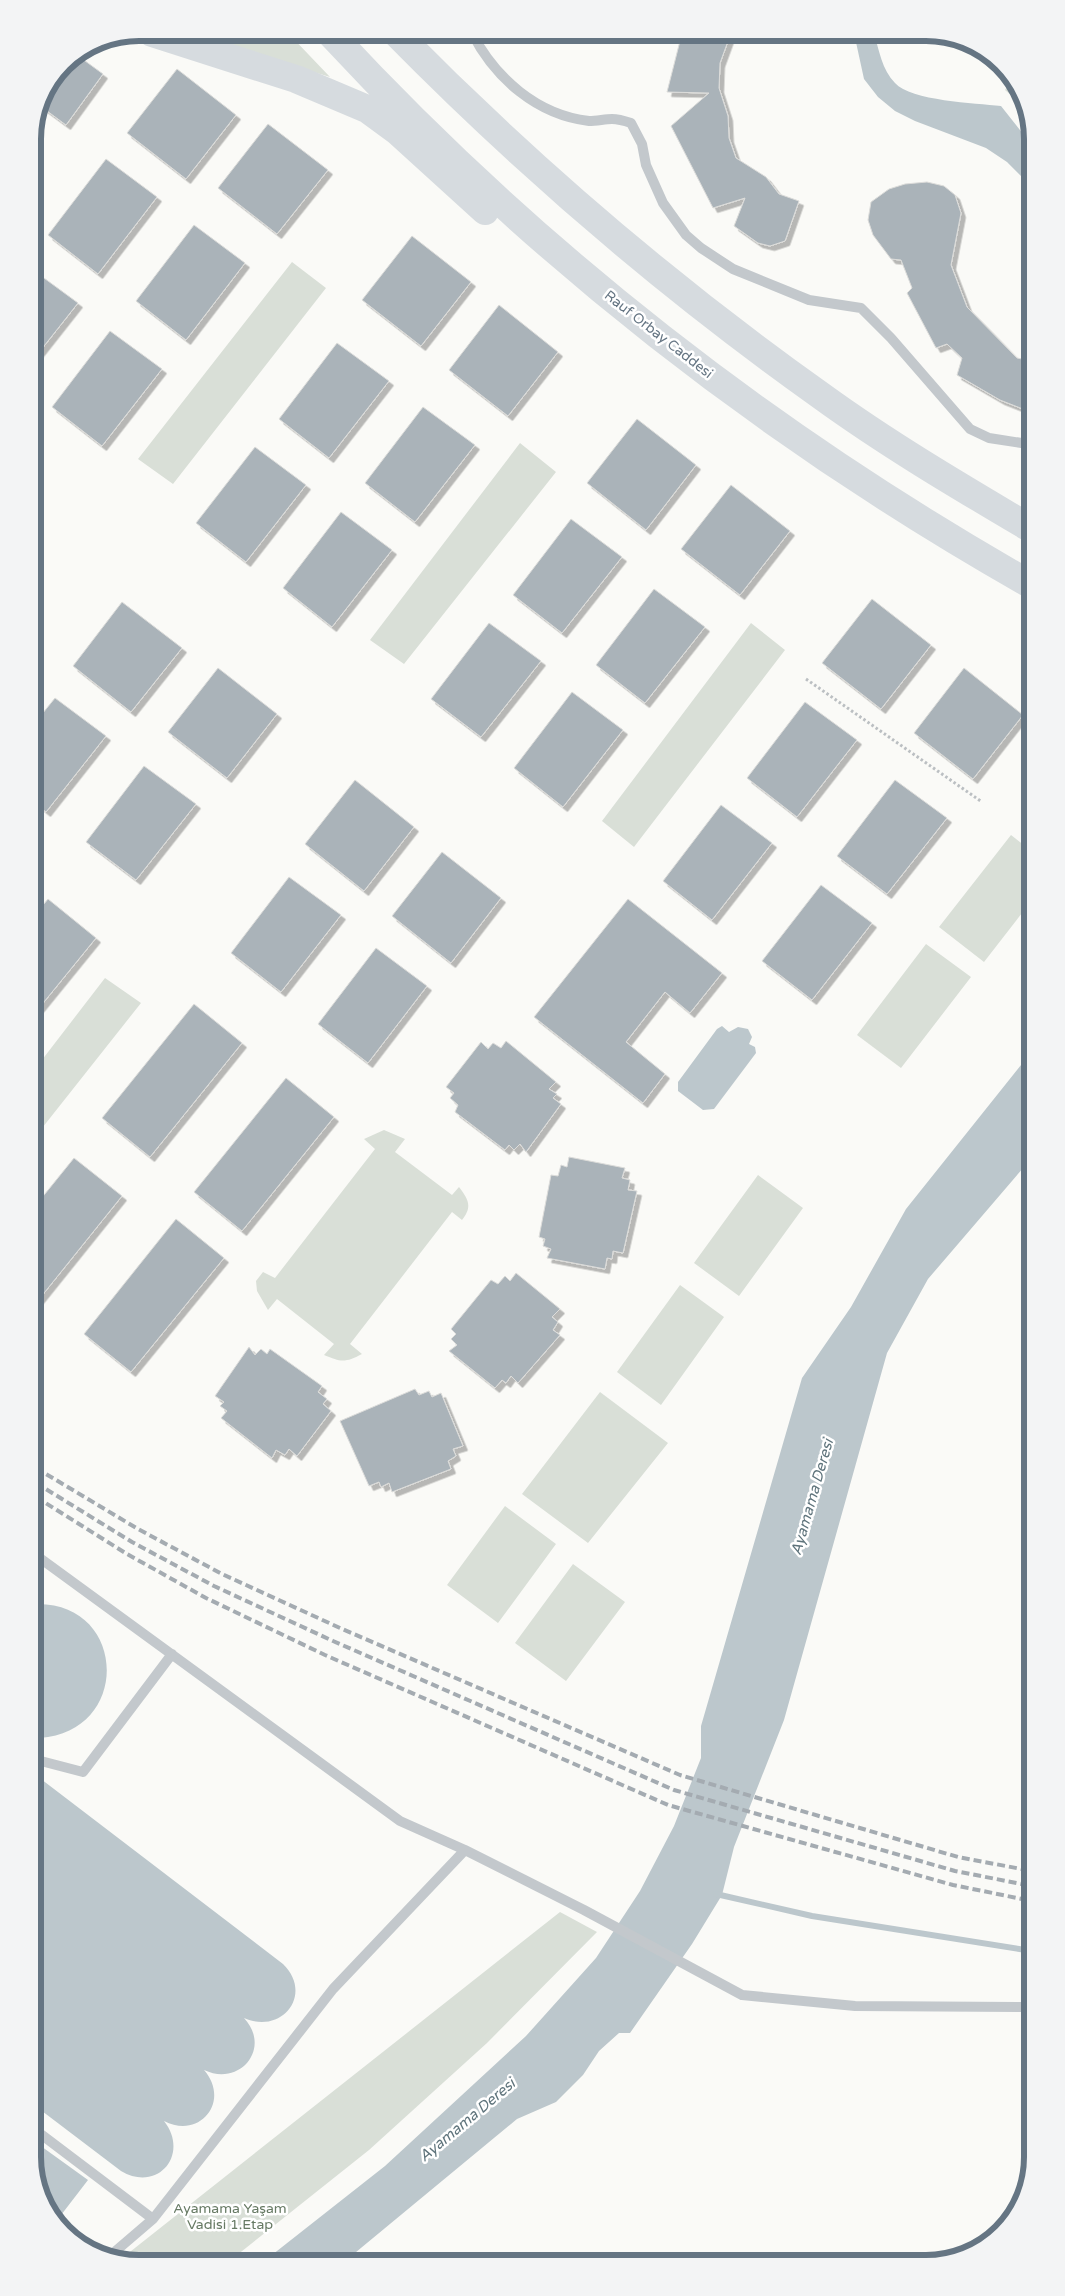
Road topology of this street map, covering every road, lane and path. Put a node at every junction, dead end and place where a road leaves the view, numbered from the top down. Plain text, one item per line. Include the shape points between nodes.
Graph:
1 (179, 41) edge
2 (338, 41) edge
3 (404, 41) edge
4 (418, 41) edge
5 (478, 41) edge
6 (424, 61) junction
7 (532, 232) junction
8 (1024, 443) edge
9 (1024, 525) edge
10 (1024, 581) edge
11 (806, 679) dead end
12 (982, 802) dead end
13 (41, 1560) edge
14 (172, 1654) junction
15 (41, 1761) edge
16 (465, 1850) junction
17 (1024, 2007) edge
18 (41, 2134) edge
19 (153, 2219) junction
20 (115, 2252) edge

1 - 7 highway via 296,80 367,109 397,131 484,211
2 - 7 highway, Rauf Orbay Caddesi via 397,103
3 - 6 highway
4 - 6 highway
5 - 8 lane via 504,78 532,101 571,117 592,121 613,118 631,123 663,203 686,234 716,260 809,300 860,308 891,338 970,429 989,438
6 - 9 highway via 522,155 622,243 754,346 820,396
7 - 10 highway, Rauf Orbay Caddesi via 756,410 918,518
11 - 12 path
13 - 14 lane
14 - 15 lane via 83,1772
14 - 16 lane via 400,1821
16 - 17 lane via 742,1995 855,2006
16 - 19 lane via 333,1989
18 - 19 lane
19 - 20 lane

